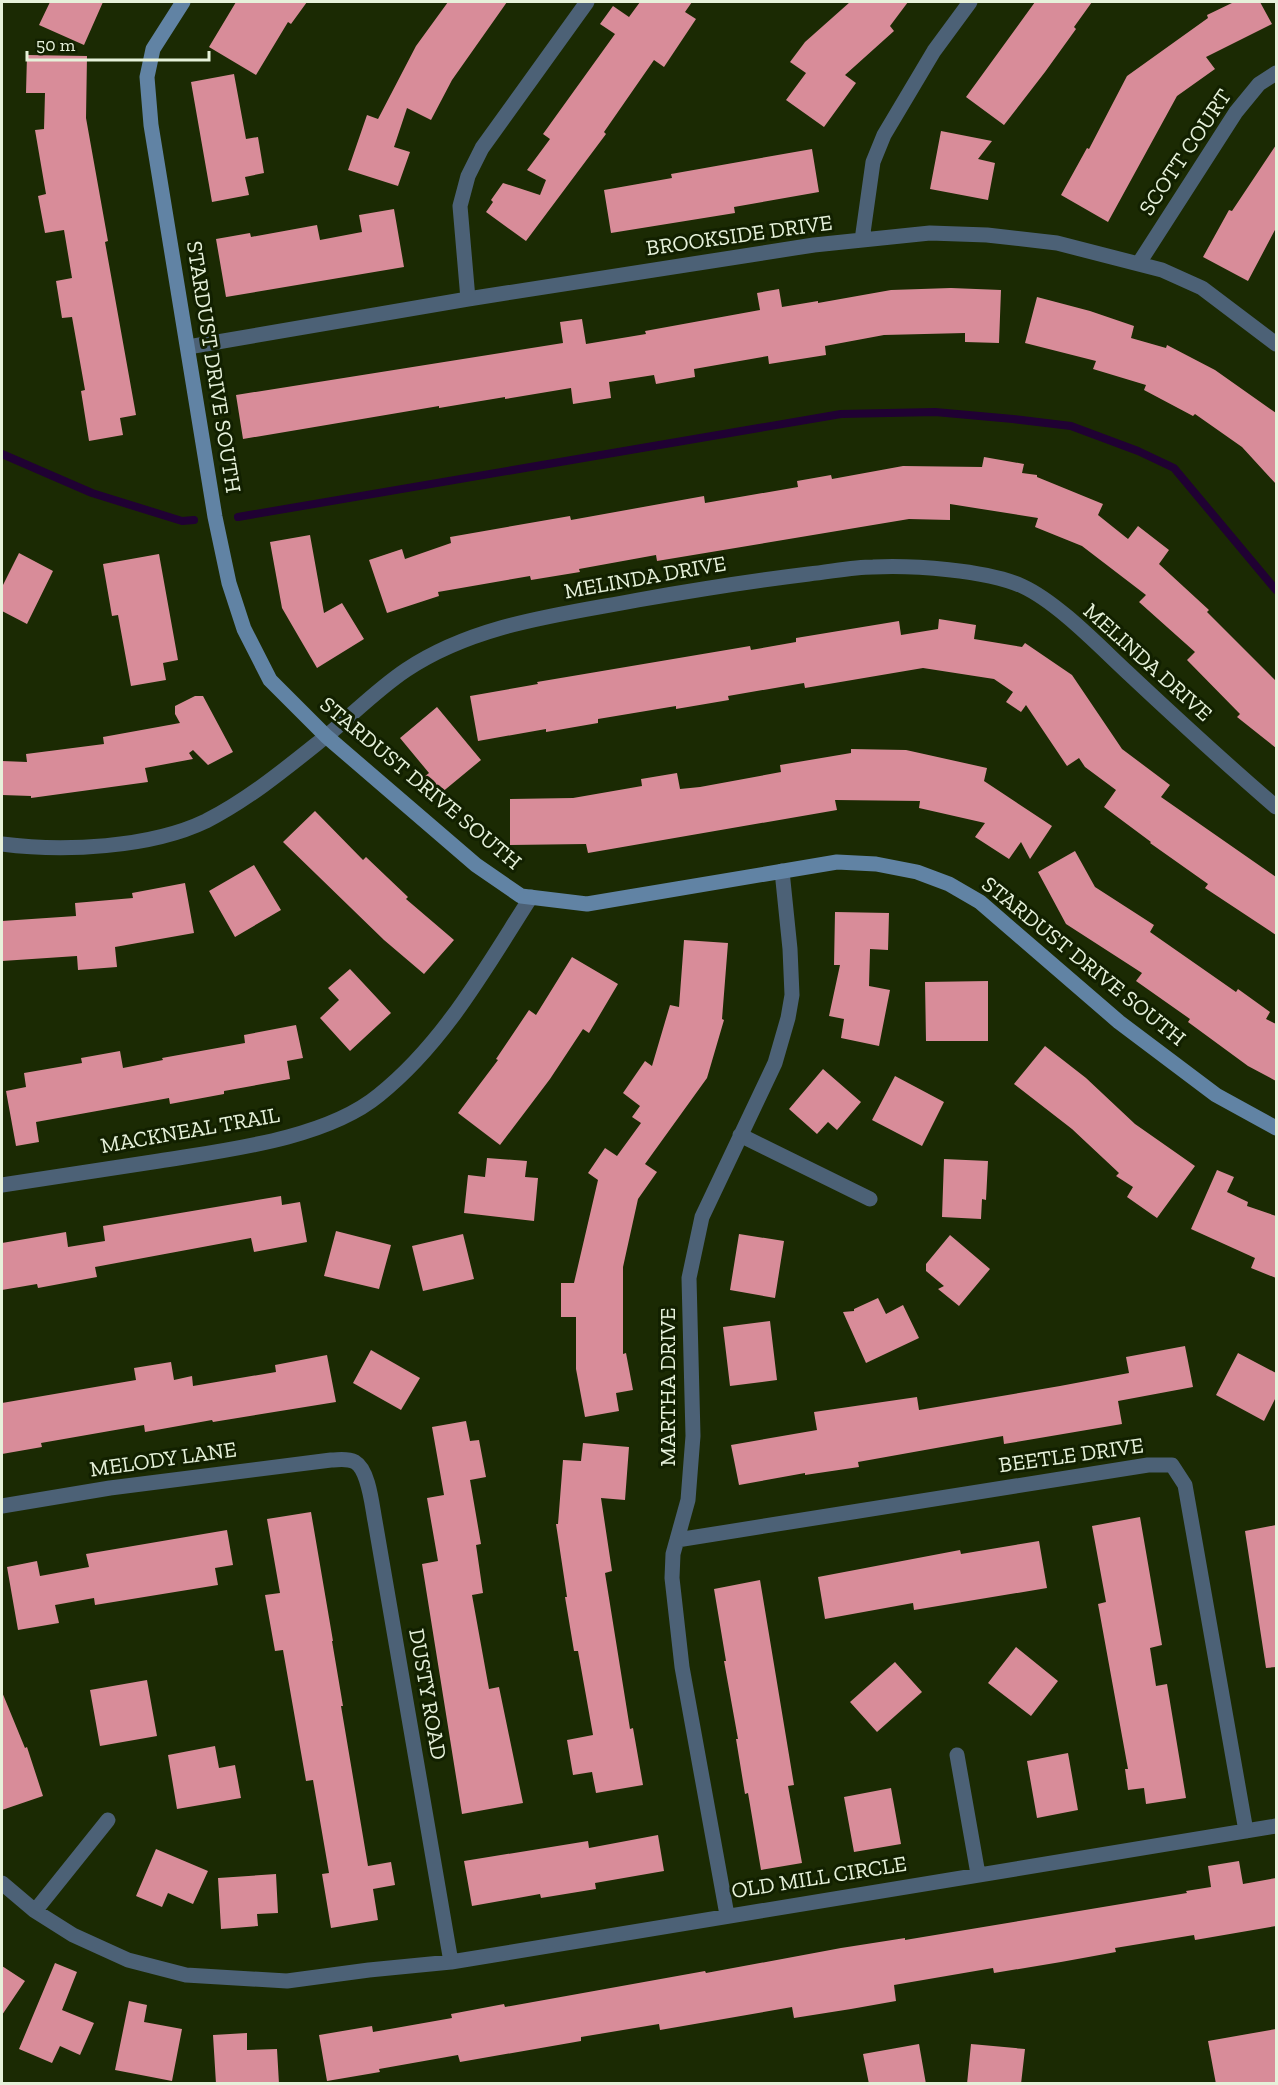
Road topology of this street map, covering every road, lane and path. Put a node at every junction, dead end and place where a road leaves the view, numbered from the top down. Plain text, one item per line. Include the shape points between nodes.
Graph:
1 (183, 2) edge
2 (587, 2) edge
3 (970, 2) edge
4 (1276, 73) edge
5 (862, 240) junction
6 (1139, 263) junction
7 (468, 299) junction
8 (1276, 344) edge
9 (188, 347) junction
10 (326, 736) junction
11 (1276, 807) edge
12 (2, 844) edge
13 (782, 871) junction
14 (531, 897) junction
15 (1276, 1128) edge
16 (740, 1135) junction
17 (2, 1185) edge
18 (870, 1199) dead end
19 (331, 1460) joint
20 (2, 1506) edge
21 (677, 1540) junction
22 (957, 1755) dead end
23 (108, 1820) dead end
24 (1276, 1826) edge
25 (1246, 1831) junction
26 (978, 1874) junction
27 (2, 1883) edge
28 (35, 1911) junction
29 (727, 1915) junction
30 (451, 1962) junction

1 - 9 street, STARDUST DRIVE SOUTH via 153,49 147,77 151,125
2 - 7 street via 482,148 468,176 460,206
3 - 5 street via 934,51 884,135 873,162
4 - 6 street, SCOTT COURT via 1258,84 1236,112
5 - 6 street, BROOKSIDE DRIVE via 930,233 987,235 1057,243
5 - 7 street, BROOKSIDE DRIVE
6 - 8 street, BROOKSIDE DRIVE via 1202,288
7 - 9 street, BROOKSIDE DRIVE
9 - 10 street, STARDUST DRIVE SOUTH via 215,517 244,629 270,680
10 - 11 street, MELINDA DRIVE via 404,672 437,652 527,621 716,586 873,566 944,570 1020,585 1046,600
10 - 12 street, MELINDA DRIVE via 264,785 207,820 168,836 67,849
10 - 14 street, STARDUST DRIVE SOUTH via 476,865 521,896
13 - 14 street, STARDUST DRIVE SOUTH via 587,904
13 - 15 street, STARDUST DRIVE SOUTH via 837,862 876,864 917,872 949,884 980,902 1119,1022 1216,1095
13 - 16 street, MARTHA DRIVE via 792,995 775,1063
14 - 17 street, MACKNEAL TRAIL via 458,1010 422,1056 356,1111 319,1127 247,1147
16 - 18 street
16 - 21 street, MARTHA DRIVE via 702,1217 689,1278 693,1436 688,1500
19 - 20 street, MELODY LANE
19 - 30 street, DUSTY ROAD via 357,1463 365,1473
21 - 25 street, BEETLE DRIVE via 1148,1465 1172,1465 1185,1485
21 - 29 street, MARTHA DRIVE via 672,1578 682,1667
22 - 26 street
23 - 28 street
24 - 25 street, OLD MILL CIRCLE
25 - 26 street, OLD MILL CIRCLE
26 - 29 street, OLD MILL CIRCLE
27 - 28 street, OLD MILL CIRCLE
28 - 30 street, OLD MILL CIRCLE via 100,1948 137,1963 186,1975 287,1981
29 - 30 street, OLD MILL CIRCLE

